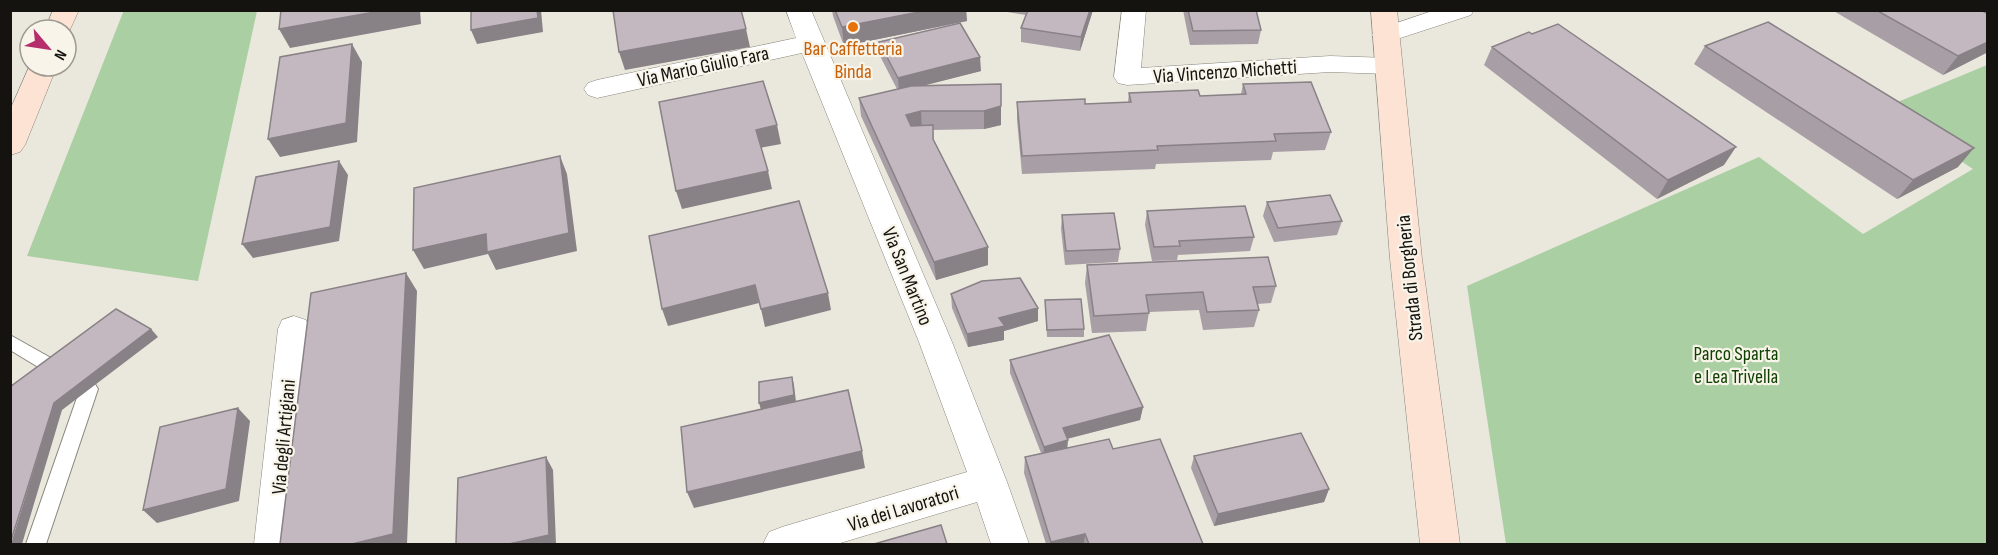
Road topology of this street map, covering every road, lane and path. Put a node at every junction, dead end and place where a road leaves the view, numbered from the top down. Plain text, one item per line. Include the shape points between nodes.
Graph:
1 (798, 10) edge
2 (1134, 10) edge
3 (1462, 10) edge
4 (1386, 37) edge
5 (810, 43) junction
6 (38, 78) edge
7 (597, 89) dead end
8 (10, 144) edge
9 (294, 329) dead end
10 (11, 343) edge
11 (54, 368) edge
12 (89, 390) dead end
13 (989, 482) junction
14 (36, 544) edge
15 (273, 544) edge
16 (782, 544) edge
17 (1010, 544) edge
18 (1440, 544) edge

1 - 5 street, Via San Martino
2 - 4 street, Via Vincenzo Michetti via 1127,77 1330,64
3 - 4 street
4 - 18 street, Strada di Borgheria via 1406,259
5 - 7 street, Via Mario Giulio Fara
5 - 13 street, Via San Martino via 917,297
6 - 8 street
9 - 15 street, Via degli Artigiani
10 - 11 lane
12 - 14 lane
13 - 16 street, Via dei Lavoratori
13 - 17 street, Via San Martino

